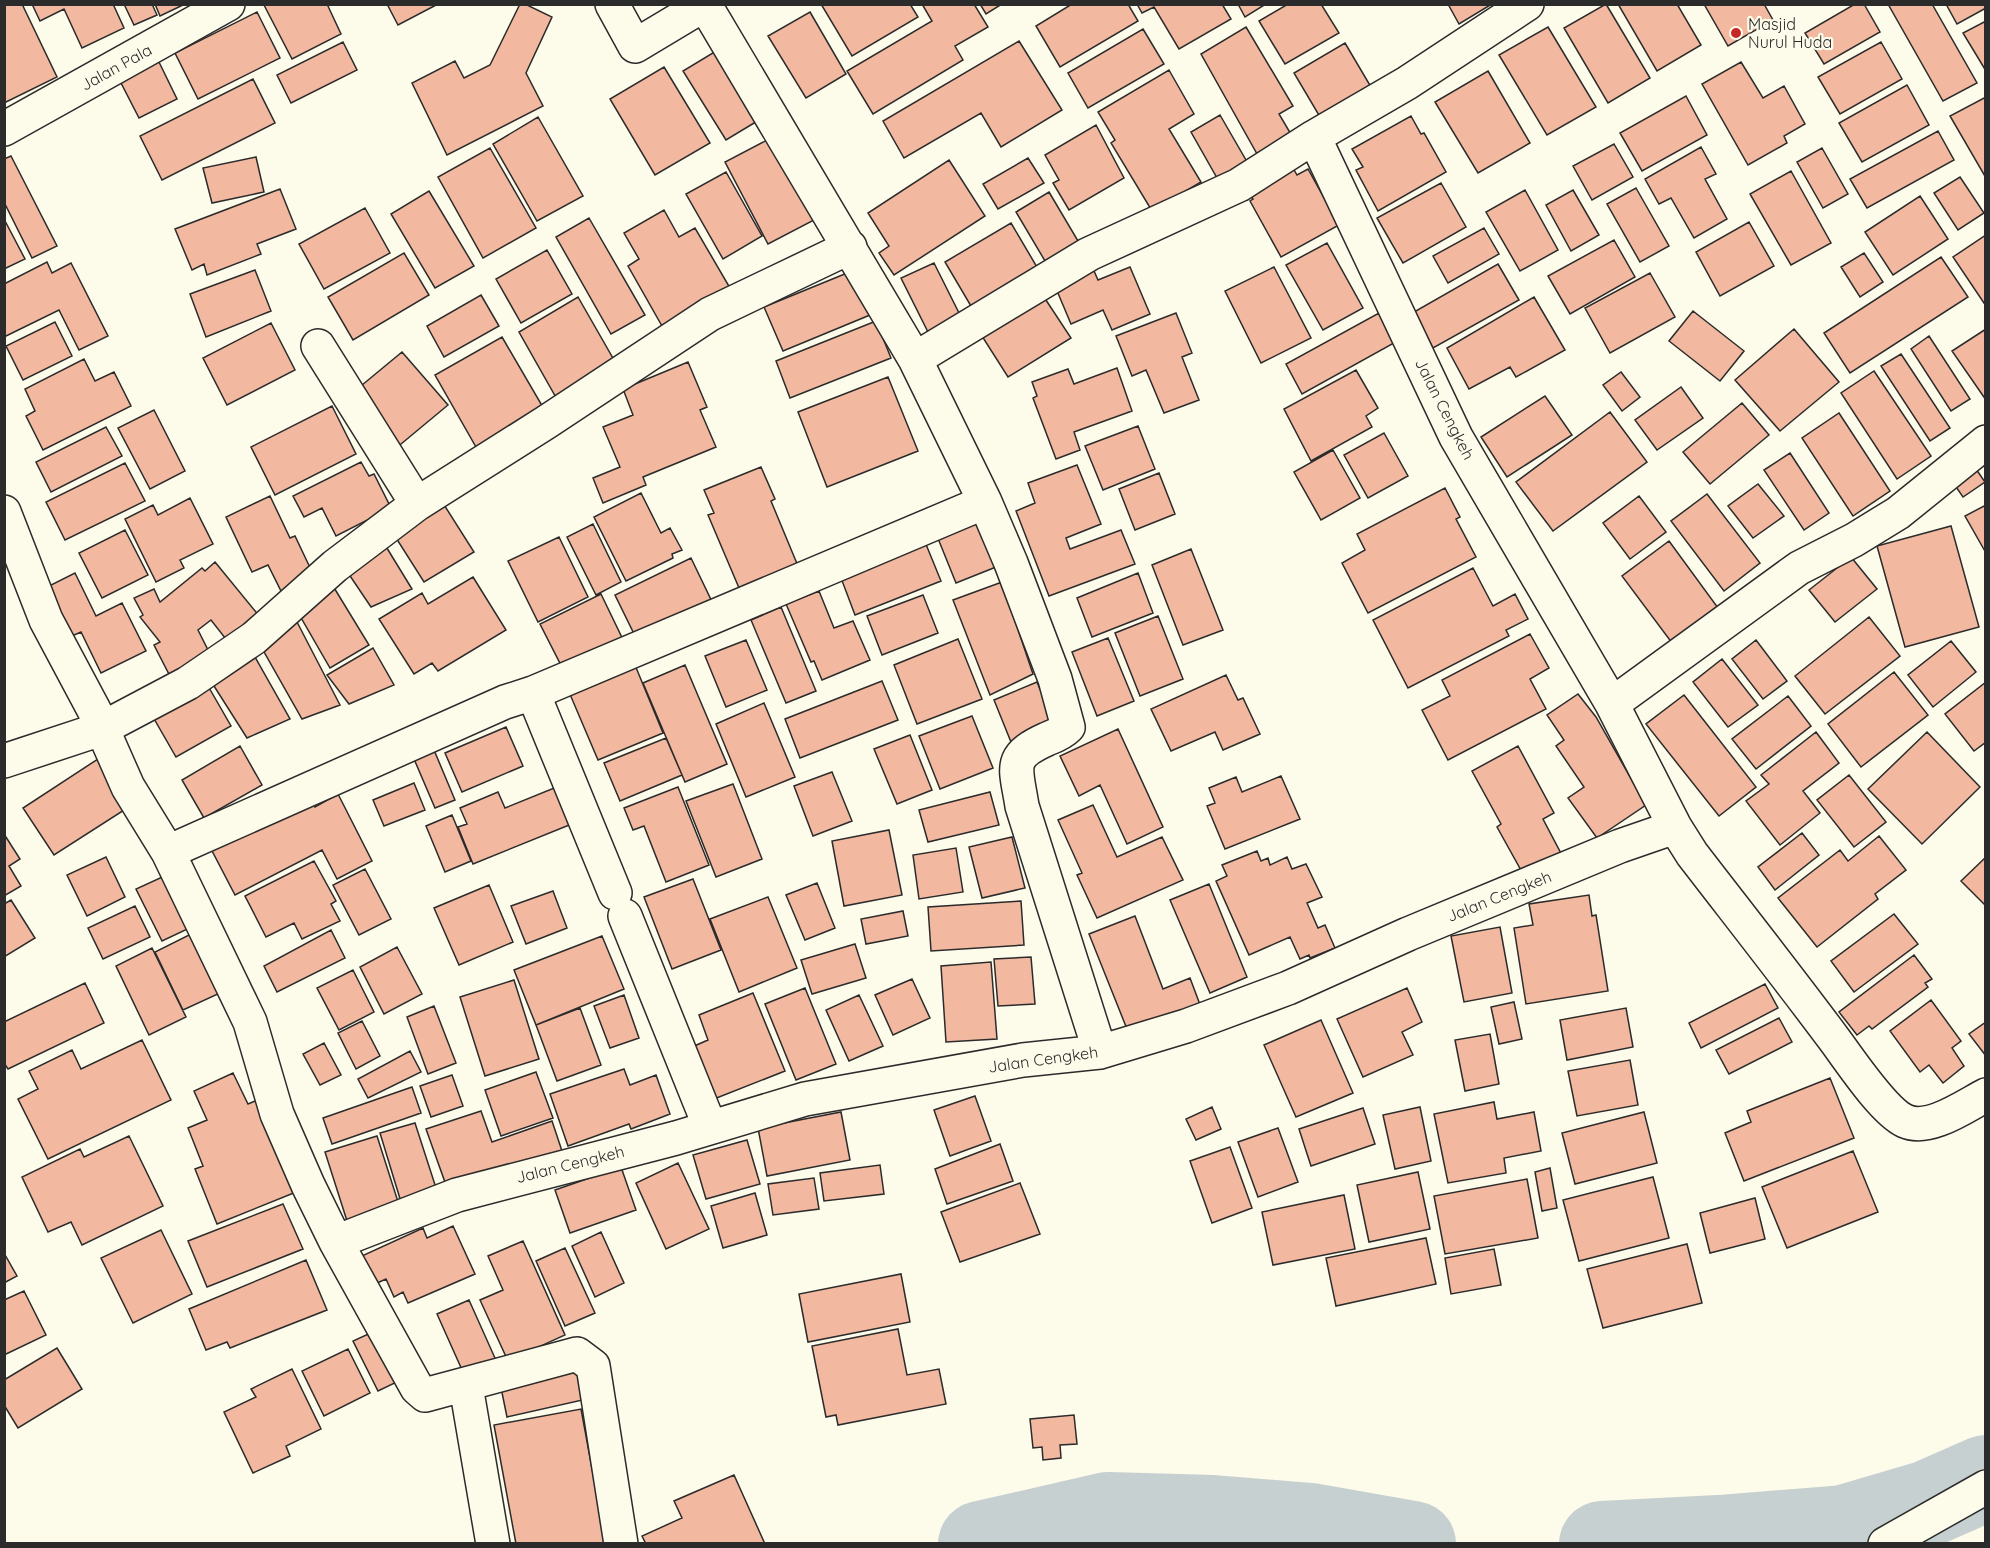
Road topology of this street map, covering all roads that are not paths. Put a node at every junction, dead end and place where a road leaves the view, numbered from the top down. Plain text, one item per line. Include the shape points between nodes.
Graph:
1 (228, 4) edge
2 (612, 4) edge
3 (1527, 4) edge
4 (705, 5) edge
5 (4, 129) edge
6 (1314, 137) junction
7 (850, 248) junction
8 (318, 346) dead end
9 (915, 359) junction
10 (1986, 442) edge
11 (985, 502) junction
12 (417, 504) junction
13 (4, 512) edge
14 (533, 693) junction
15 (1612, 704) junction
16 (101, 729) junction
17 (4, 761) edge
18 (1675, 827) junction
19 (168, 852) junction
20 (1100, 1052) junction
21 (1986, 1095) edge
22 (710, 1127) junction
23 (336, 1242) junction
24 (466, 1386) junction
25 (1986, 1487) edge
26 (493, 1544) edge
27 (621, 1544) edge
28 (1885, 1544) edge

1 - 5 street, Jalan Pala
2 - 4 street via 635,46
3 - 6 street via 1407,83
4 - 7 street
6 - 9 street via 1239,184 1089,254
6 - 15 street, Jalan Cengkeh via 1456,437
7 - 9 street
7 - 12 street via 710,314
8 - 12 street
9 - 11 street
10 - 15 street via 1898,513 1799,568
11 - 14 street
11 - 20 street via 1051,668 1068,722 1065,730 1026,749 1020,755 1017,772 1022,806
12 - 16 street via 335,566 254,638 188,683
13 - 16 street via 46,620
14 - 19 street
14 - 22 street
15 - 18 street, Jalan Cengkeh
16 - 17 street
16 - 19 street via 128,787
18 - 20 street, Jalan Cengkeh via 1429,925 1288,988 1186,1026
18 - 21 street via 1858,1072 1894,1113 1906,1122 1921,1123
19 - 23 street via 250,1022 290,1146
20 - 22 street, Jalan Cengkeh via 1023,1060 846,1091
22 - 23 street, Jalan Cengkeh via 458,1195
23 - 24 street via 417,1388 425,1395
24 - 26 street
24 - 27 street via 577,1354 586,1358 593,1366
25 - 28 street

